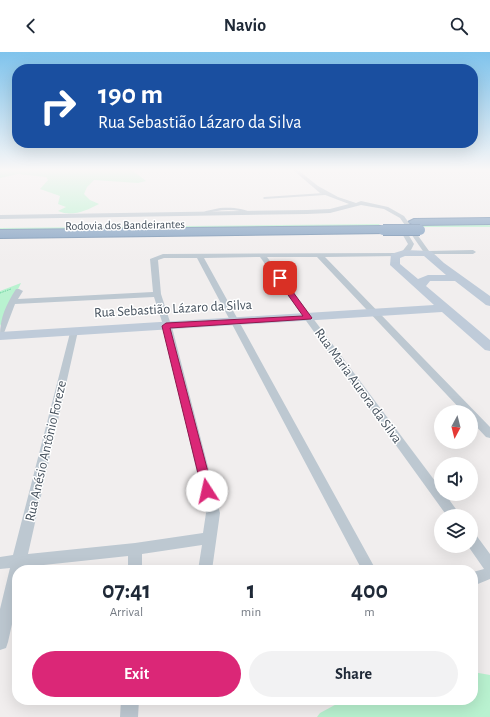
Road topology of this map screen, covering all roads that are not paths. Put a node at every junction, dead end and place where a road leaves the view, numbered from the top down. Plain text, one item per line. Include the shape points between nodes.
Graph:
1 (341, 201) edge
2 (355, 204) junction
3 (0, 217) edge
4 (490, 221) edge
5 (0, 226) edge
6 (381, 226) junction
7 (417, 226) junction
8 (490, 229) edge
9 (0, 234) edge
10 (462, 252) junction
11 (473, 252) dead end
12 (427, 253) junction
13 (360, 254) junction
14 (262, 255) junction
15 (319, 255) junction
16 (200, 256) junction
17 (400, 260) junction
18 (440, 265) junction
19 (458, 278) junction
20 (420, 287) junction
21 (470, 287) junction
22 (20, 291) dead end
23 (157, 294) junction
24 (490, 295) edge
25 (12, 302) junction
26 (490, 302) edge
27 (443, 308) junction
28 (376, 314) junction
29 (308, 318) junction
30 (235, 322) junction
31 (166, 326) junction
32 (74, 331) junction
33 (0, 334) edge
34 (490, 347) edge
35 (462, 405) edge
36 (478, 421) edge
37 (490, 434) edge
38 (449, 509) edge
39 (209, 538) junction
40 (135, 549) junction
41 (478, 549) edge
42 (0, 563) edge
43 (18, 565) edge
44 (31, 565) edge
45 (135, 565) edge
46 (206, 565) edge
47 (366, 565) edge
48 (490, 565) edge
49 (12, 566) edge
50 (490, 573) edge
51 (478, 577) edge
52 (12, 592) edge
53 (0, 642) edge
54 (130, 705) edge
55 (129, 717) edge

1 - 2 street
2 - 3 street via 330,211
2 - 12 street via 376,205 400,215
2 - 17 street via 379,208 395,218 410,241 409,249
4 - 7 highway, Rodovia dos Bandeirantes
5 - 6 highway, Rodovia dos Bandeirantes
6 - 7 highway, Rodovia dos Bandeirantes, bridge
6 - 9 highway, Rodovia dos Bandeirantes
7 - 8 highway, Rodovia dos Bandeirantes
10 - 11 street
10 - 12 street
10 - 18 street via 446,257
12 - 17 street
12 - 18 street
13 - 15 street
13 - 17 street
13 - 17 street
14 - 15 street
14 - 16 street
14 - 29 street, Rua Maria Aurora da Silva
15 - 28 street
16 - 23 street via 163,256 154,259
16 - 30 street
17 - 18 street via 424,272
17 - 20 street
18 - 19 street
19 - 20 street via 428,278 422,281
19 - 21 street
20 - 27 street
21 - 24 lane
21 - 26 street
22 - 25 street
23 - 25 street
23 - 31 street
25 - 33 street
27 - 28 street, Rua Sebastião Lázaro da Silva
27 - 34 street
28 - 29 street, Rua Sebastião Lázaro da Silva
28 - 35 street
29 - 30 street, Rua Sebastião Lázaro da Silva
29 - 38 street, Rua Maria Aurora da Silva
30 - 31 street, Rua Sebastião Lázaro da Silva
30 - 47 street
31 - 32 street, Rua Sebastião Lázaro da Silva
31 - 39 street via 213,513
32 - 33 street, Rua Sebastião Lázaro da Silva
32 - 43 street, Rua Anésio Antônio Foreze
36 - 37 street
39 - 40 street
39 - 46 street
40 - 44 street
40 - 45 street
41 - 48 street
42 - 49 street
50 - 51 street
52 - 53 street, Rua Anésio Antônio Foreze
54 - 55 street

